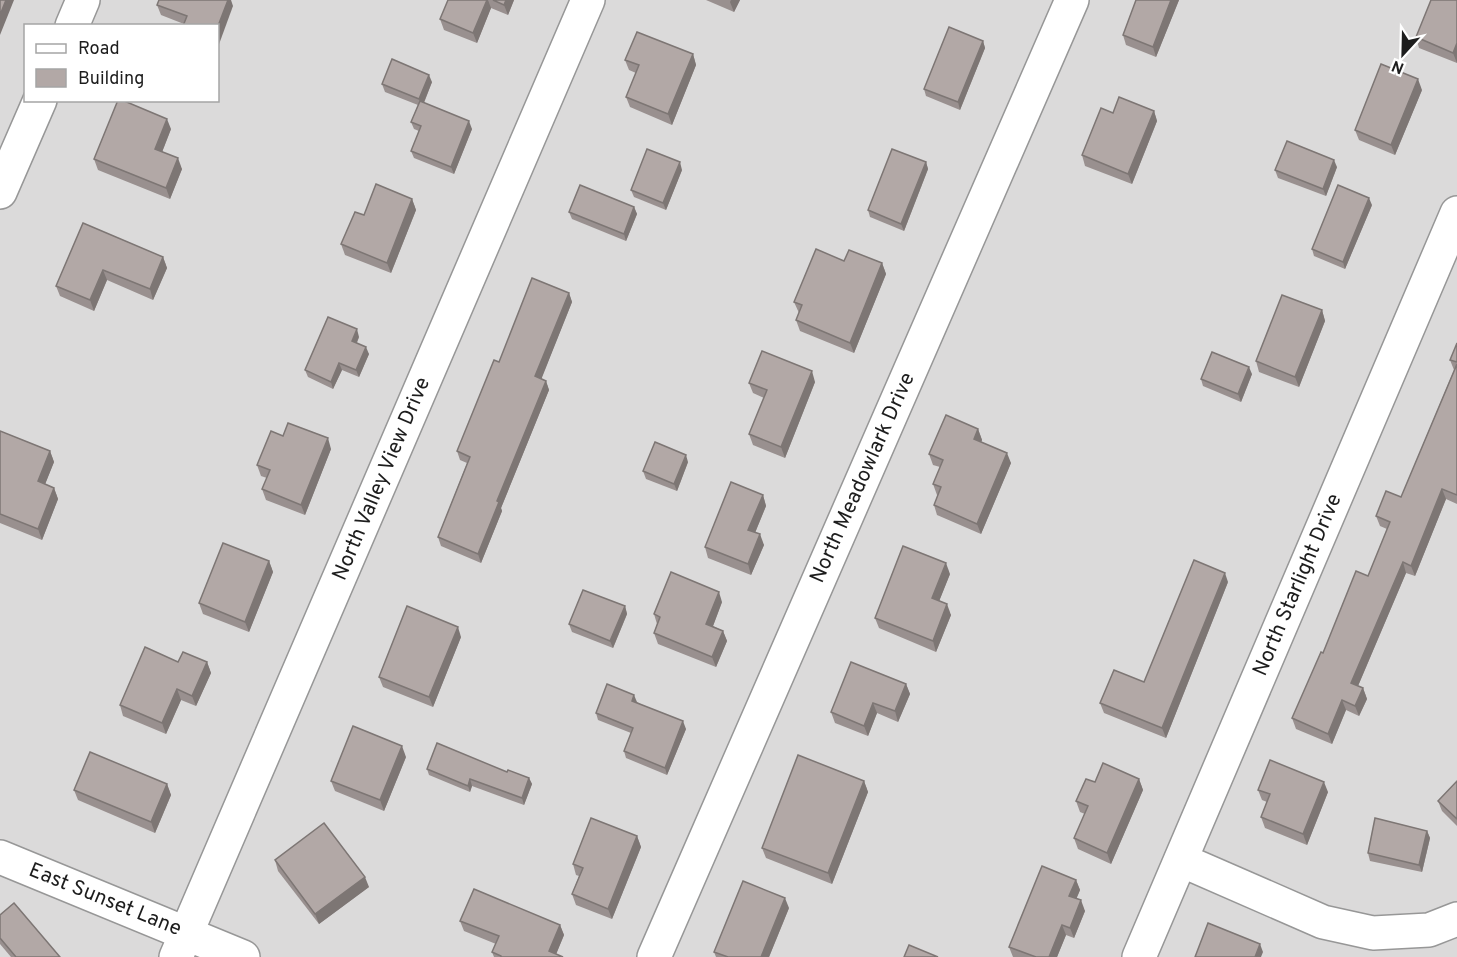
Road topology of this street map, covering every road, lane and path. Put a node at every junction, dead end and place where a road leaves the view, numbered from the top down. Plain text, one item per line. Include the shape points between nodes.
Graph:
1 (83, 0) edge
2 (588, 0) edge
3 (1072, 0) edge
4 (73, 24) edge
5 (39, 102) edge
6 (0, 192) edge
7 (1457, 213) edge
8 (0, 857) edge
9 (1181, 860) junction
10 (1457, 919) edge
11 (181, 945) edge
12 (243, 957) edge
13 (654, 957) edge
14 (1139, 957) edge

1 - 4 street
2 - 11 street, North Valley View Drive
3 - 13 street, North Meadowlark Drive
5 - 6 street
7 - 9 street, North Starlight Drive
8 - 11 street, East Sunset Lane
9 - 10 street via 1323,922 1372,933 1429,930
9 - 14 street, North Starlight Drive
11 - 12 street, East Sunset Lane

